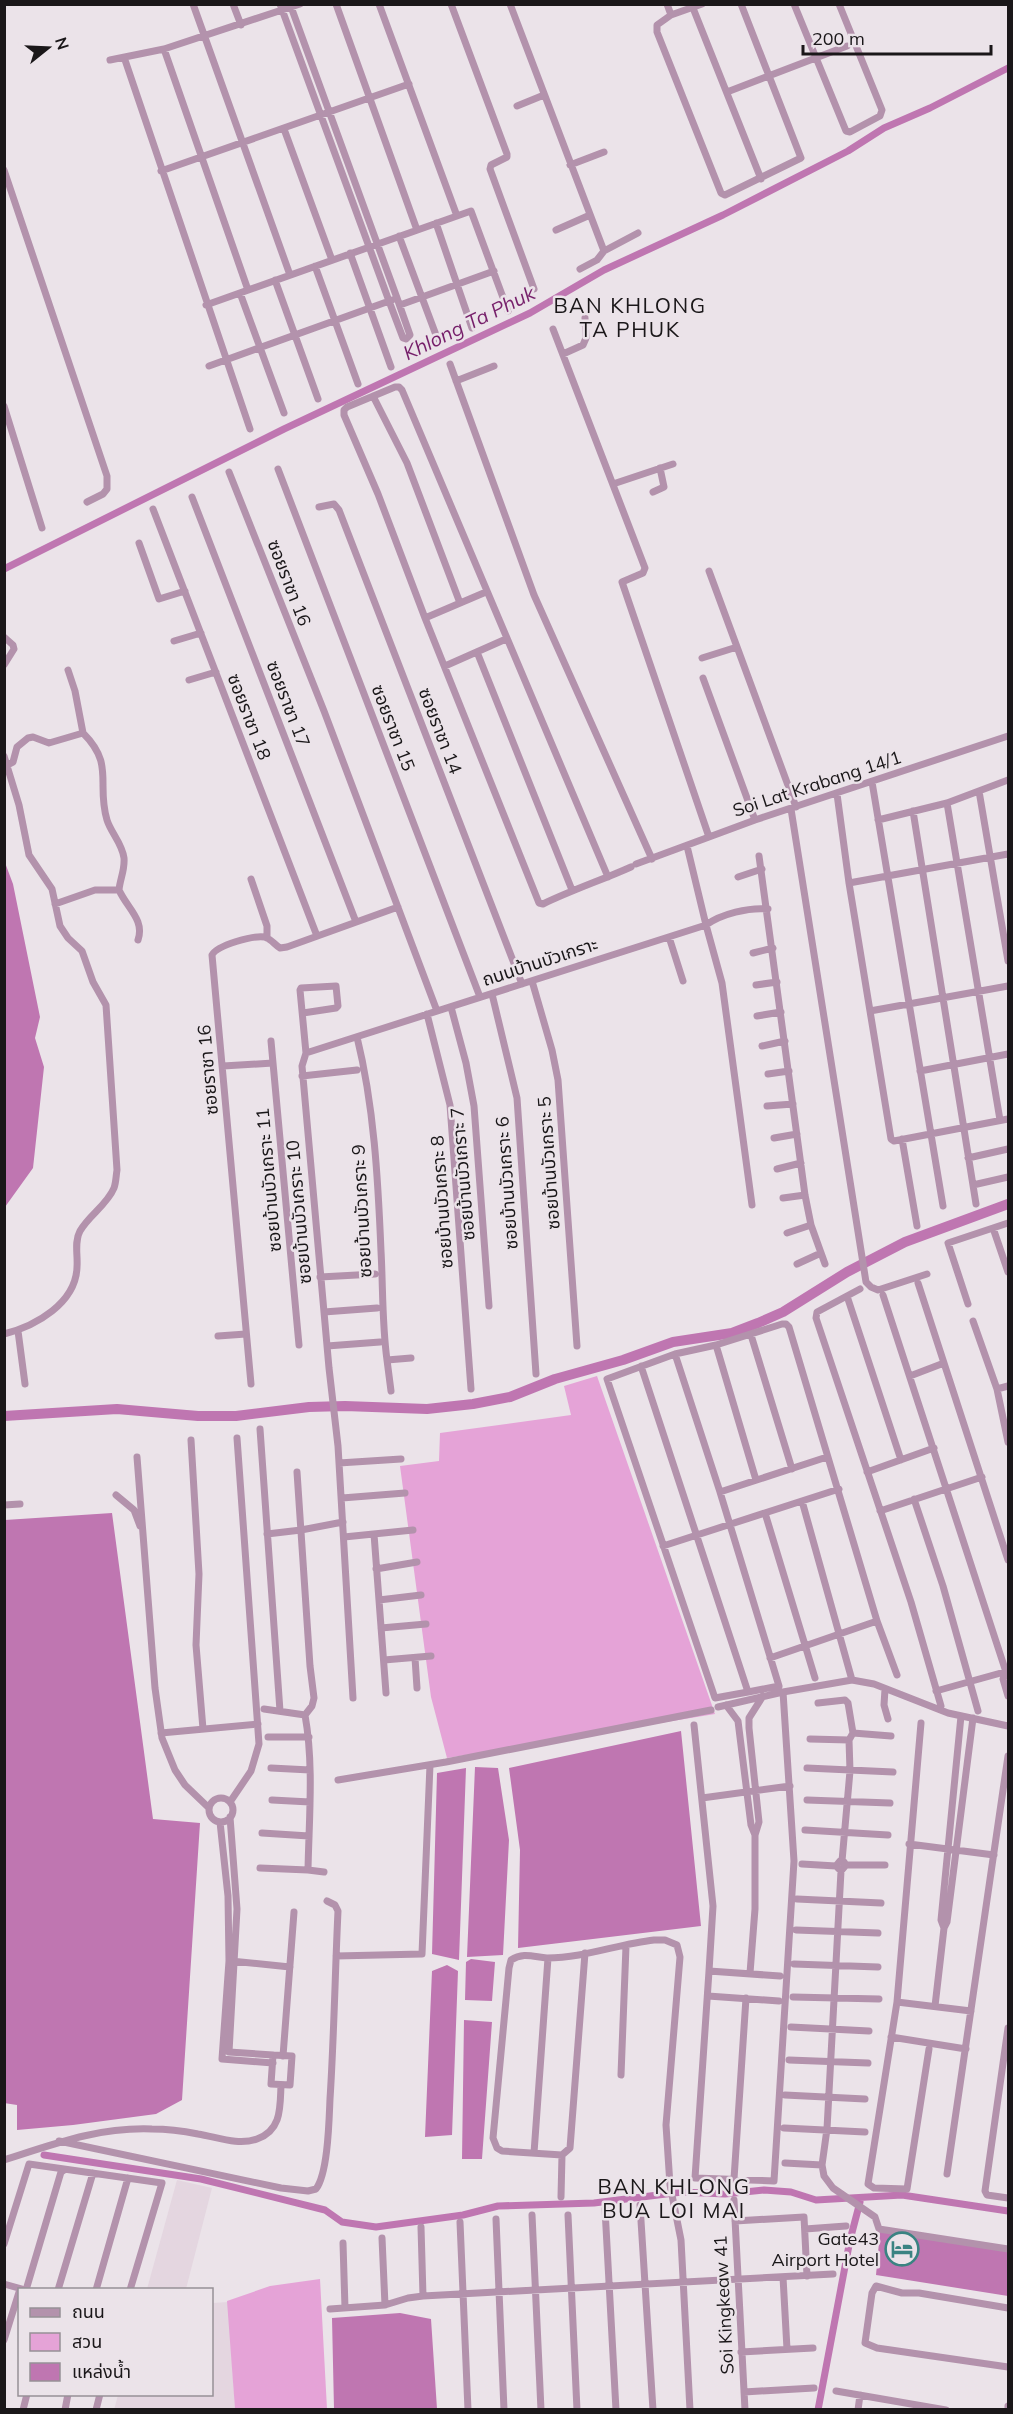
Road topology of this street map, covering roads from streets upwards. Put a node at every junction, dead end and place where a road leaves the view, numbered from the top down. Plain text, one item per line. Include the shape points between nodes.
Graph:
1 (193, 4) edge
2 (233, 4) edge
3 (300, 4) edge
4 (336, 4) edge
5 (380, 4) edge
6 (451, 4) edge
7 (510, 4) edge
8 (667, 4) edge
9 (702, 4) edge
10 (741, 4) edge
11 (794, 4) edge
12 (839, 4) edge
13 (291, 6) edge
14 (281, 8) edge
15 (693, 8) junction
16 (671, 15) junction
17 (241, 25) junction
18 (204, 36) junction
19 (847, 46) dead end
20 (164, 49) junction
21 (124, 57) junction
22 (816, 57) junction
23 (110, 60) dead end
24 (769, 76) junction
25 (409, 84) junction
26 (727, 92) junction
27 (544, 95) junction
28 (370, 99) junction
29 (517, 106) dead end
30 (330, 112) junction
31 (321, 116) junction
32 (284, 129) junction
33 (242, 143) junction
34 (604, 152) dead end
35 (201, 157) junction
36 (570, 165) junction
37 (4, 170) edge
38 (161, 171) junction
39 (761, 179) junction
40 (590, 215) junction
41 (457, 216) junction
42 (436, 223) junction
43 (417, 230) junction
44 (556, 230) dead end
45 (638, 234) dead end
46 (399, 236) junction
47 (378, 243) junction
48 (369, 247) junction
49 (604, 251) junction
50 (350, 253) junction
51 (332, 260) junction
52 (315, 266) junction
53 (580, 269) dead end
54 (494, 271) junction
55 (290, 275) junction
56 (275, 280) junction
57 (457, 284) junction
58 (534, 289) dead end
59 (244, 291) junction
60 (422, 296) junction
61 (389, 301) junction
62 (398, 302) junction
63 (206, 304) junction
64 (369, 308) junction
65 (508, 310) dead end
66 (585, 318) dead end
67 (334, 320) junction
68 (472, 328) dead end
69 (553, 329) dead end
70 (296, 334) junction
71 (439, 343) dead end
72 (260, 347) junction
73 (563, 354) junction
74 (226, 360) junction
75 (450, 364) dead end
76 (209, 366) dead end
77 (494, 366) dead end
78 (391, 367) dead end
79 (456, 381) junction
80 (358, 384) dead end
81 (373, 396) junction
82 (318, 399) dead end
83 (4, 406) edge
84 (284, 414) dead end
85 (250, 429) dead end
86 (673, 464) dead end
87 (660, 468) junction
88 (278, 469) dead end
89 (230, 472) dead end
90 (613, 484) junction
91 (652, 492) dead end
92 (192, 497) dead end
93 (87, 502) dead end
94 (319, 507) dead end
95 (153, 509) dead end
96 (42, 528) dead end
97 (139, 543) dead end
98 (709, 571) dead end
99 (185, 591) junction
100 (486, 592) junction
101 (460, 603) junction
102 (425, 618) junction
103 (201, 633) junction
104 (4, 637) edge
105 (506, 639) junction
106 (174, 641) dead end
107 (737, 647) junction
108 (477, 652) junction
109 (702, 658) dead end
110 (4, 665) edge
111 (445, 666) junction
112 (68, 670) dead end
113 (216, 672) junction
114 (703, 678) dead end
115 (189, 680) dead end
116 (83, 733) junction
117 (1008, 737) edge
118 (4, 756) edge
119 (7, 765) junction
120 (1008, 780) edge
121 (872, 782) junction
122 (979, 791) junction
123 (837, 794) junction
124 (947, 803) junction
125 (794, 808) junction
126 (914, 811) junction
127 (755, 820) junction
128 (878, 820) junction
129 (709, 837) junction
130 (687, 846) junction
131 (1008, 854) edge
132 (759, 856) dead end
133 (990, 858) junction
134 (652, 859) junction
135 (956, 864) junction
136 (762, 870) junction
137 (922, 870) junction
138 (608, 877) junction
139 (738, 877) dead end
140 (887, 877) junction
141 (250, 879) dead end
142 (849, 883) junction
143 (119, 890) junction
144 (572, 890) junction
145 (56, 904) junction
146 (398, 907) junction
147 (768, 909) junction
148 (356, 922) junction
149 (706, 925) junction
150 (317, 936) junction
151 (669, 937) junction
152 (267, 938) junction
153 (138, 940) dead end
154 (773, 948) junction
155 (753, 953) dead end
156 (1008, 961) edge
157 (532, 981) junction
158 (683, 981) dead end
159 (777, 982) junction
160 (522, 984) junction
161 (756, 985) dead end
162 (1008, 986) edge
163 (978, 992) junction
164 (492, 994) junction
165 (480, 998) junction
166 (944, 998) junction
167 (909, 1004) junction
168 (451, 1007) junction
169 (437, 1011) junction
170 (870, 1011) junction
171 (781, 1012) junction
172 (303, 1013) junction
173 (427, 1014) junction
174 (758, 1016) dead end
175 (357, 1037) junction
176 (271, 1041) dead end
177 (785, 1041) junction
178 (762, 1046) dead end
179 (306, 1053) junction
180 (1008, 1054) edge
181 (989, 1058) junction
182 (273, 1063) junction
183 (955, 1064) junction
184 (223, 1066) junction
185 (357, 1070) dead end
186 (789, 1071) junction
187 (920, 1071) junction
188 (768, 1074) dead end
189 (302, 1076) junction
190 (793, 1104) junction
191 (767, 1106) dead end
192 (1008, 1119) edge
193 (1000, 1120) junction
194 (963, 1127) junction
195 (797, 1134) junction
196 (931, 1134) junction
197 (774, 1138) dead end
198 (902, 1139) junction
199 (1008, 1149) edge
200 (969, 1158) junction
201 (801, 1163) junction
202 (777, 1169) dead end
203 (1008, 1177) edge
204 (973, 1185) junction
205 (805, 1195) junction
206 (783, 1198) dead end
207 (976, 1204) dead end
208 (752, 1205) dead end
209 (943, 1206) dead end
210 (1008, 1223) edge
211 (811, 1225) junction
212 (917, 1226) dead end
213 (993, 1228) junction
214 (787, 1233) dead end
215 (821, 1253) junction
216 (797, 1264) dead end
217 (825, 1264) dead end
218 (1008, 1272) edge
219 (375, 1274) dead end
220 (927, 1274) dead end
221 (320, 1277) junction
222 (918, 1283) dead end
223 (860, 1289) dead end
224 (883, 1295) dead end
225 (847, 1296) junction
226 (968, 1304) dead end
227 (489, 1306) dead end
228 (377, 1308) dead end
229 (324, 1312) junction
230 (973, 1321) dead end
231 (18, 1331) junction
232 (4, 1334) edge
233 (246, 1335) junction
234 (751, 1335) junction
235 (218, 1336) dead end
236 (380, 1342) dead end
237 (299, 1345) dead end
238 (716, 1345) junction
239 (327, 1346) junction
240 (577, 1346) dead end
241 (675, 1354) junction
242 (411, 1358) dead end
243 (387, 1360) junction
244 (944, 1363) junction
245 (641, 1366) junction
246 (536, 1374) dead end
247 (910, 1376) junction
248 (25, 1384) dead end
249 (251, 1384) dead end
250 (1008, 1386) edge
251 (471, 1389) dead end
252 (997, 1389) junction
253 (391, 1391) dead end
254 (260, 1429) dead end
255 (237, 1438) dead end
256 (190, 1440) dead end
257 (1008, 1442) edge
258 (934, 1448) junction
259 (137, 1457) dead end
260 (827, 1457) junction
261 (401, 1459) dead end
262 (901, 1460) junction
263 (339, 1463) junction
264 (792, 1469) junction
265 (297, 1472) dead end
266 (867, 1472) junction
267 (982, 1477) junction
268 (756, 1480) junction
269 (948, 1488) junction
270 (839, 1489) junction
271 (720, 1492) junction
272 (405, 1493) dead end
273 (116, 1495) dead end
274 (342, 1498) junction
275 (914, 1499) junction
276 (802, 1501) junction
277 (20, 1504) dead end
278 (4, 1505) edge
279 (880, 1511) junction
280 (765, 1513) junction
281 (343, 1522) junction
282 (730, 1524) junction
283 (301, 1530) junction
284 (413, 1530) dead end
285 (143, 1534) junction
286 (267, 1534) junction
287 (374, 1534) junction
288 (698, 1534) junction
289 (344, 1537) junction
290 (663, 1546) junction
291 (1008, 1560) edge
292 (417, 1562) dead end
293 (376, 1569) junction
294 (421, 1595) dead end
295 (379, 1600) junction
296 (877, 1621) junction
297 (426, 1624) dead end
298 (381, 1628) junction
299 (840, 1632) junction
300 (805, 1645) junction
301 (431, 1656) dead end
302 (415, 1658) junction
303 (770, 1658) junction
304 (384, 1660) junction
305 (1008, 1673) edge
306 (897, 1675) dead end
307 (815, 1678) dead end
308 (852, 1680) junction
309 (970, 1682) junction
310 (417, 1688) dead end
311 (885, 1689) junction
312 (936, 1691) junction
313 (748, 1692) junction
314 (783, 1692) junction
315 (386, 1693) dead end
316 (764, 1696) junction
317 (1008, 1696) edge
318 (353, 1698) dead end
319 (818, 1703) dead end
320 (940, 1706) dead end
321 (718, 1707) junction
322 (264, 1708) dead end
323 (280, 1711) junction
324 (304, 1714) junction
325 (976, 1715) junction
326 (962, 1716) junction
327 (888, 1719) dead end
328 (921, 1723) dead end
329 (258, 1724) junction
330 (694, 1725) dead end
331 (1008, 1726) edge
332 (203, 1729) junction
333 (161, 1732) junction
334 (891, 1736) dead end
335 (268, 1737) dead end
336 (309, 1737) junction
337 (851, 1737) junction
338 (810, 1738) dead end
339 (1008, 1756) edge
340 (430, 1765) junction
341 (270, 1768) dead end
342 (807, 1768) dead end
343 (310, 1770) junction
344 (850, 1771) junction
345 (893, 1772) dead end
346 (338, 1780) dead end
347 (790, 1786) junction
348 (756, 1790) junction
349 (747, 1791) junction
350 (702, 1798) junction
351 (272, 1800) dead end
352 (807, 1800) dead end
353 (230, 1802) junction
354 (310, 1802) junction
355 (847, 1802) junction
356 (890, 1803) dead end
357 (209, 1808) junction
358 (230, 1816) junction
359 (220, 1822) junction
360 (805, 1830) dead end
361 (262, 1833) dead end
362 (844, 1833) junction
363 (755, 1835) junction
364 (888, 1835) dead end
365 (309, 1836) junction
366 (909, 1844) junction
367 (947, 1850) junction
368 (957, 1851) junction
369 (994, 1855) junction
370 (802, 1864) dead end
371 (841, 1866) junction
372 (885, 1866) dead end
373 (260, 1868) dead end
374 (308, 1870) junction
375 (324, 1872) dead end
376 (797, 1899) dead end
377 (327, 1901) dead end
378 (840, 1902) junction
379 (881, 1903) dead end
380 (294, 1912) dead end
381 (944, 1928) junction
382 (796, 1930) dead end
383 (837, 1932) junction
384 (878, 1933) dead end
385 (626, 1946) junction
386 (585, 1953) junction
387 (336, 1956) junction
388 (548, 1958) junction
389 (231, 1961) junction
390 (794, 1964) dead end
391 (835, 1965) junction
392 (290, 1967) junction
393 (878, 1967) dead end
394 (709, 1971) junction
395 (750, 1973) junction
396 (780, 1976) dead end
397 (708, 1996) junction
398 (793, 1997) dead end
399 (746, 1998) junction
400 (833, 1999) junction
401 (879, 1999) dead end
402 (779, 2001) dead end
403 (897, 2002) junction
404 (935, 2006) junction
405 (971, 2011) junction
406 (791, 2027) dead end
407 (1008, 2028) edge
408 (831, 2029) junction
409 (869, 2031) dead end
410 (891, 2037) junction
411 (226, 2047) junction
412 (929, 2049) dead end
413 (966, 2049) junction
414 (273, 2055) junction
415 (283, 2055) junction
416 (789, 2061) dead end
417 (273, 2063) junction
418 (830, 2063) junction
419 (868, 2063) dead end
420 (621, 2075) dead end
421 (1005, 2080) edge
422 (281, 2085) junction
423 (785, 2095) dead end
424 (828, 2097) junction
425 (865, 2099) dead end
426 (784, 2128) dead end
427 (827, 2129) junction
428 (865, 2132) dead end
429 (59, 2141) junction
430 (534, 2152) junction
431 (562, 2155) junction
432 (4, 2160) edge
433 (785, 2163) dead end
434 (822, 2165) junction
435 (64, 2170) junction
436 (93, 2173) junction
437 (947, 2174) dead end
438 (128, 2178) junction
439 (734, 2179) junction
440 (561, 2197) dead end
441 (1008, 2198) edge
442 (734, 2200) dead end
443 (640, 2205) dead end
444 (605, 2209) dead end
445 (568, 2214) dead end
446 (532, 2215) dead end
447 (496, 2219) dead end
448 (735, 2221) junction
449 (460, 2222) dead end
450 (846, 2226) dead end
451 (422, 2227) dead end
452 (805, 2229) junction
453 (382, 2238) dead end
454 (343, 2243) dead end
455 (4, 2244) edge
456 (1008, 2249) edge
457 (833, 2274) dead end
458 (807, 2276) junction
459 (783, 2277) junction
460 (737, 2281) junction
461 (683, 2282) junction
462 (645, 2283) junction
463 (4, 2284) edge
464 (608, 2286) junction
465 (570, 2287) junction
466 (19, 2288) edge
467 (23, 2288) edge
468 (58, 2288) edge
469 (96, 2288) edge
470 (130, 2288) edge
471 (534, 2289) junction
472 (498, 2291) junction
473 (461, 2294) junction
474 (423, 2296) junction
475 (18, 2302) edge
476 (385, 2305) junction
477 (345, 2308) junction
478 (1008, 2308) edge
479 (330, 2309) dead end
480 (4, 2340) edge
481 (813, 2348) dead end
482 (787, 2349) junction
483 (741, 2352) junction
484 (1008, 2367) edge
485 (814, 2388) dead end
486 (744, 2391) junction
487 (836, 2391) dead end
488 (860, 2395) junction
489 (468, 2409) edge
490 (504, 2409) edge
491 (541, 2409) edge
492 (577, 2409) edge
493 (616, 2409) edge
494 (653, 2409) edge
495 (690, 2409) edge
496 (745, 2409) edge
497 (858, 2409) edge
498 (946, 2409) edge

1 - 18 street
2 - 17 street
3 - 13 street
4 - 28 street
5 - 25 street
6 - 58 street via 507,154 490,169
7 - 27 street
8 - 16 street
9 - 15 street
10 - 24 street
11 - 22 street
12 - 22 street via 882,110 880,116 852,132 846,131
13 - 14 street
13 - 30 street
14 - 17 street
14 - 31 street
15 - 16 street
15 - 26 street
16 - 39 street via 657,25 657,32 721,193 725,195
17 - 18 street
18 - 20 street
18 - 33 street
19 - 22 street
20 - 21 street
20 - 35 street
21 - 23 street
21 - 38 street
22 - 24 street
24 - 26 street
24 - 39 street via 801,158
25 - 28 street
25 - 41 street
26 - 39 street
27 - 29 street
27 - 36 street
28 - 30 street
28 - 43 street
30 - 31 street
30 - 47 street
31 - 32 street
31 - 48 street
32 - 33 street
32 - 51 street
33 - 35 street
33 - 55 street
34 - 36 street
35 - 38 street
35 - 59 street
36 - 40 street
37 - 93 street via 106,476 107,489
38 - 63 street
40 - 44 street
40 - 49 street
41 - 42 street
41 - 54 street via 473,213
42 - 43 street
42 - 57 street
43 - 46 street
45 - 49 street
46 - 47 street
46 - 60 street
47 - 48 street
47 - 62 street
48 - 50 street
48 - 61 street
49 - 53 street
50 - 51 street
50 - 64 street
51 - 52 street
52 - 55 street
52 - 67 street
54 - 57 street
54 - 65 street
55 - 56 street
56 - 59 street
56 - 70 street
57 - 60 street
57 - 68 street
59 - 63 street
59 - 72 street
60 - 62 street
60 - 71 street
61 - 62 street
61 - 62 street via 406,339 410,335
61 - 64 street
63 - 74 street
64 - 67 street
64 - 78 street
66 - 73 street via 586,341
67 - 70 street
67 - 80 street
69 - 73 street
70 - 72 street
70 - 82 street
72 - 74 street
72 - 84 street
73 - 90 street
74 - 76 street
74 - 85 street
75 - 79 street
77 - 79 street
79 - 134 street via 534,595
81 - 100 street via 395,387 402,390
81 - 101 street via 406,463
81 - 102 street via 347,407 344,414
83 - 96 street
86 - 87 street
87 - 90 street
87 - 91 street via 664,487
88 - 165 street, ซอยราชา 15
89 - 146 street, ซอยราชา 16
90 - 129 street via 645,571 622,582
92 - 148 street, ซอยราชา 17
94 - 160 street, ซอยราชา 14 via 334,504 339,510
95 - 99 street, ซอยราชา 18
97 - 99 street via 159,599
98 - 107 street
99 - 103 street, ซอยราชา 18
100 - 101 street
100 - 105 street
101 - 102 street
102 - 111 street
103 - 106 street
103 - 113 street, ซอยราชา 18
104 - 110 street via 14,649
105 - 108 street
105 - 138 street
107 - 109 street
107 - 125 street
108 - 111 street
108 - 144 street
111 - 144 street, Soi Lat Krabang 14/1 via 539,903
112 - 116 street
113 - 115 street
113 - 150 street, ซอยราชา 18
114 - 127 street
116 - 119 street via 49,743 28,738 17,747 13,762
116 - 143 street via 97,748 103,768 107,818 124,855
117 - 121 street, Soi Lat Krabang 14/1
118 - 119 street
119 - 145 street via 29,855 52,889
120 - 122 street
121 - 123 street, Soi Lat Krabang 14/1
121 - 128 street
122 - 124 street
122 - 133 street
123 - 125 street, Soi Lat Krabang 14/1
123 - 142 street
124 - 126 street
124 - 135 street
125 - 127 street, Soi Lat Krabang 14/1
125 - 220 street via 864,1275 868,1285 878,1290
126 - 128 street
126 - 137 street
127 - 129 street, Soi Lat Krabang 14/1
128 - 140 street
129 - 130 street, Soi Lat Krabang 14/1
130 - 134 street, Soi Lat Krabang 14/1
130 - 149 street
131 - 133 street
132 - 136 street
133 - 135 street
133 - 156 street
134 - 138 street, Soi Lat Krabang 14/1
135 - 137 street
135 - 163 street
136 - 139 street
136 - 147 street
137 - 140 street
137 - 166 street
138 - 144 street, Soi Lat Krabang 14/1
140 - 142 street
140 - 167 street
141 - 152 street via 267,926
142 - 170 street
143 - 145 street via 95,890
143 - 153 street via 140,925
145 - 231 street via 60,926 82,951 106,1005 117,1170 114,1188 79,1232 75,1283 63,1302 44,1318
146 - 148 street, ซอยราชา 16
146 - 169 street, ซอยราชา 16
147 - 149 street, ถนนบ้านบัวเกราะ via 751,909
147 - 154 street
148 - 150 street, ซอยราชา 16
149 - 151 street, ถนนบ้านบัวเกราะ
149 - 208 street via 722,983
150 - 152 street, ซอยราชา 16 via 280,948
151 - 157 street, ถนนบ้านบัวเกราะ
151 - 158 street
152 - 184 street, ซอยราชา 16 via 222,946 212,954
154 - 155 street
154 - 159 street
157 - 160 street, ถนนบ้านบัวเกราะ
157 - 240 street, ซอยบ้านบัวเกราะ 5 via 558,1080
159 - 161 street
159 - 171 street
160 - 164 street, ถนนบ้านบัวเกราะ
162 - 163 street
163 - 166 street
163 - 181 street
164 - 165 street, ถนนบ้านบัวเกราะ
164 - 246 street, ซอยบ้านบัวเกราะ 6 via 517,1098
165 - 168 street, ถนนบ้านบัวเกราะ
166 - 167 street
166 - 183 street
167 - 170 street
167 - 187 street
168 - 169 street, ถนนบ้านบัวเกราะ
168 - 227 street, ซอยบ้านบัวเกราะ 7 via 474,1106
169 - 173 street, ถนนบ้านบัวเกราะ
170 - 198 street via 891,1139
171 - 174 street
171 - 177 street
172 - 172 street, ซอยบ้านบัวเกราะ 10 via 301,988 336,986 336,1008
172 - 179 street, ซอยบ้านบัวเกราะ 10
173 - 175 street, ถนนบ้านบัวเกราะ
173 - 251 street, ซอยบ้านบัวเกราะ 8 via 450,1105
175 - 179 street, ถนนบ้านบัวเกราะ
175 - 243 street, ซอยบ้านบัวเกราะ 9 via 365,1070 378,1188
176 - 182 street, ซอยบ้านบัวเกราะ 11
177 - 178 street
177 - 186 street
179 - 189 street, ซอยบ้านบัวเกราะ 10
180 - 181 street
181 - 183 street
181 - 193 street
182 - 184 street
182 - 237 street, ซอยบ้านบัวเกราะ 11
183 - 187 street
183 - 194 street
184 - 233 street, ซอยราชา 16
185 - 189 street
186 - 188 street
186 - 190 street
187 - 196 street
189 - 221 street, ซอยบ้านบัวเกราะ 10
190 - 191 street
190 - 195 street
192 - 193 street
193 - 194 street
194 - 196 street
194 - 200 street
195 - 197 street
195 - 201 street
196 - 198 street
196 - 209 street
198 - 212 street
199 - 200 street
200 - 204 street
201 - 202 street
201 - 205 street
203 - 204 street
204 - 207 street
205 - 206 street
205 - 211 street
210 - 213 street
211 - 214 street
211 - 215 street
213 - 218 street
213 - 226 street via 948,1243
215 - 216 street
215 - 217 street
219 - 221 street
221 - 229 street, ซอยบ้านบัวเกราะ 10
222 - 244 street
223 - 225 street
224 - 247 street
225 - 262 street
225 - 266 street via 818,1312 816,1318
228 - 229 street
229 - 239 street, ซอยบ้านบัวเกราะ 10
230 - 252 street
231 - 232 street
231 - 248 street
233 - 235 street
233 - 249 street, ซอยราชา 16
234 - 238 street
234 - 260 street via 782,1324 789,1327
234 - 264 street
236 - 239 street
238 - 241 street
238 - 268 street
239 - 263 street, ซอยบ้านบัวเกราะ 10
241 - 245 street
241 - 271 street
242 - 243 street
243 - 253 street, ซอยบ้านบัวเกราะ 9
244 - 247 street
244 - 267 street
245 - 288 street
245 - 290 street via 606,1381
247 - 258 street
250 - 252 street
252 - 257 street
254 - 286 street
255 - 329 street
256 - 332 street via 199,1574 196,1645
258 - 262 street
258 - 269 street
259 - 285 street
260 - 264 street
260 - 270 street
261 - 263 street
262 - 266 street
263 - 274 street, ซอยบ้านบัวเกราะ 10
264 - 268 street
265 - 283 street
266 - 279 street
267 - 269 street
267 - 291 street
268 - 271 street
269 - 275 street
269 - 305 street
270 - 276 street
270 - 296 street
271 - 282 street
272 - 274 street
273 - 285 street via 134,1510
274 - 281 street, ซอยบ้านบัวเกราะ 10
275 - 279 street
275 - 309 street
276 - 280 street
276 - 299 street
277 - 278 street
279 - 312 street
280 - 282 street
280 - 300 street
281 - 283 street
281 - 289 street, ซอยบ้านบัวเกราะ 10
282 - 288 street
282 - 303 street
283 - 286 street
283 - 324 street via 314,1698
284 - 287 street
285 - 333 street
286 - 323 street
287 - 289 street
287 - 293 street
288 - 290 street
288 - 313 street
289 - 318 street, ซอยบ้านบัวเกราะ 10
290 - 313 street via 715,1698
292 - 293 street
293 - 295 street
294 - 295 street
295 - 298 street
296 - 299 street
296 - 306 street
297 - 298 street
298 - 304 street
299 - 300 street
299 - 308 street
300 - 303 street
300 - 307 street
301 - 302 street
302 - 304 street
302 - 310 street
303 - 313 street via 779,1686
304 - 315 street
305 - 309 street
305 - 317 street via 1004,1679
308 - 311 street
308 - 314 street
309 - 312 street
309 - 325 street
311 - 326 street
311 - 327 street
312 - 320 street
314 - 316 street
314 - 347 street
316 - 321 street
316 - 348 street via 749,1718
319 - 337 street via 847,1701
321 - 340 street
321 - 349 street via 738,1721
322 - 323 street
323 - 324 street
324 - 336 street
325 - 326 street
325 - 331 street
325 - 368 street
326 - 367 street
328 - 366 street
329 - 332 street
329 - 353 street via 259,1744 251,1771
330 - 350 street
332 - 333 street
333 - 357 street via 175,1770
334 - 337 street
335 - 336 street
336 - 343 street
337 - 338 street
337 - 344 street
339 - 369 street
340 - 346 street
340 - 387 street via 422,1954
341 - 343 street
342 - 344 street
343 - 354 street
344 - 345 street
344 - 355 street
347 - 348 street
347 - 439 street via 794,1861 774,2181
348 - 349 street
348 - 363 street via 759,1822
349 - 350 street
349 - 363 street
350 - 394 street via 713,1906
351 - 354 street
352 - 355 street
353 - 357 street via 216,1799
353 - 358 street
354 - 365 street
355 - 356 street
355 - 362 street
357 - 359 street via 213,1819
358 - 359 street
358 - 389 street via 237,1909
359 - 389 street
360 - 362 street
361 - 365 street
362 - 364 street
362 - 371 street
363 - 395 street
365 - 374 street
366 - 367 street
366 - 403 street
367 - 368 street
367 - 381 street via 941,1920
368 - 369 street
368 - 381 street
369 - 405 street
370 - 371 street
371 - 372 street
371 - 378 street
373 - 374 street
374 - 375 street
376 - 378 street
377 - 387 street via 338,1911
378 - 379 street
378 - 383 street
380 - 392 street
381 - 404 street
382 - 383 street
383 - 384 street
383 - 391 street
385 - 386 street
385 - 420 street
385 - 461 street via 665,1940 677,1945 679,1952 666,2125
386 - 388 street
386 - 431 street via 570,2148
387 - 429 street via 328,2136 321,2182 316,2189 281,2188
388 - 430 street
388 - 430 street via 517,1956 511,1960 493,2138 502,2151
389 - 392 street
389 - 411 street
390 - 391 street
391 - 393 street
391 - 400 street
392 - 415 street
394 - 395 street
394 - 397 street
395 - 396 street
397 - 399 street
397 - 439 street via 695,2178
398 - 400 street
399 - 402 street
399 - 439 street
400 - 401 street
400 - 408 street
403 - 404 street
403 - 410 street
404 - 405 street
405 - 413 street
406 - 408 street
407 - 421 street
408 - 409 street
408 - 418 street
410 - 412 street via 868,2184 874,2188 907,2189
410 - 413 street
411 - 414 street via 229,2052
411 - 417 street via 222,2059
413 - 437 street
414 - 415 street
414 - 417 street
415 - 422 street via 292,2056 290,2085
416 - 418 street
417 - 422 street via 271,2084
418 - 419 street
418 - 424 street
421 - 441 street via 985,2191 987,2195
422 - 429 street via 277,2122 269,2133 256,2139 238,2142 151,2128
423 - 424 street
424 - 425 street
424 - 427 street
426 - 427 street
427 - 428 street
427 - 434 street
429 - 432 street
430 - 431 street
431 - 440 street
433 - 434 street
434 - 456 street via 828,2183 873,2215 879,2229
435 - 436 street
435 - 455 street via 29,2164
435 - 467 street
436 - 438 street
436 - 468 street
438 - 469 street
438 - 470 street via 162,2183
442 - 448 street, Soi Kingkeaw 41
443 - 462 street
444 - 464 street
445 - 465 street
446 - 471 street
447 - 472 street
448 - 452 street via 801,2216
448 - 460 street, Soi Kingkeaw 41
449 - 473 street
450 - 452 street
451 - 474 street
452 - 458 street
453 - 476 street
454 - 477 street
457 - 458 street
458 - 459 street
459 - 460 street
459 - 482 street
460 - 461 street
460 - 483 street, Soi Kingkeaw 41
461 - 462 street
461 - 495 street
462 - 464 street
462 - 494 street
463 - 466 street
464 - 465 street
464 - 493 street
465 - 471 street
465 - 492 street
471 - 472 street
471 - 491 street
472 - 473 street
472 - 490 street
473 - 474 street
473 - 489 street
474 - 476 street
475 - 480 street
476 - 477 street
477 - 479 street
478 - 484 street via 876,2286 865,2343
481 - 482 street
482 - 483 street
483 - 486 street, Soi Kingkeaw 41
485 - 486 street
486 - 496 street, Soi Kingkeaw 41
487 - 488 street
488 - 497 street
488 - 498 street

